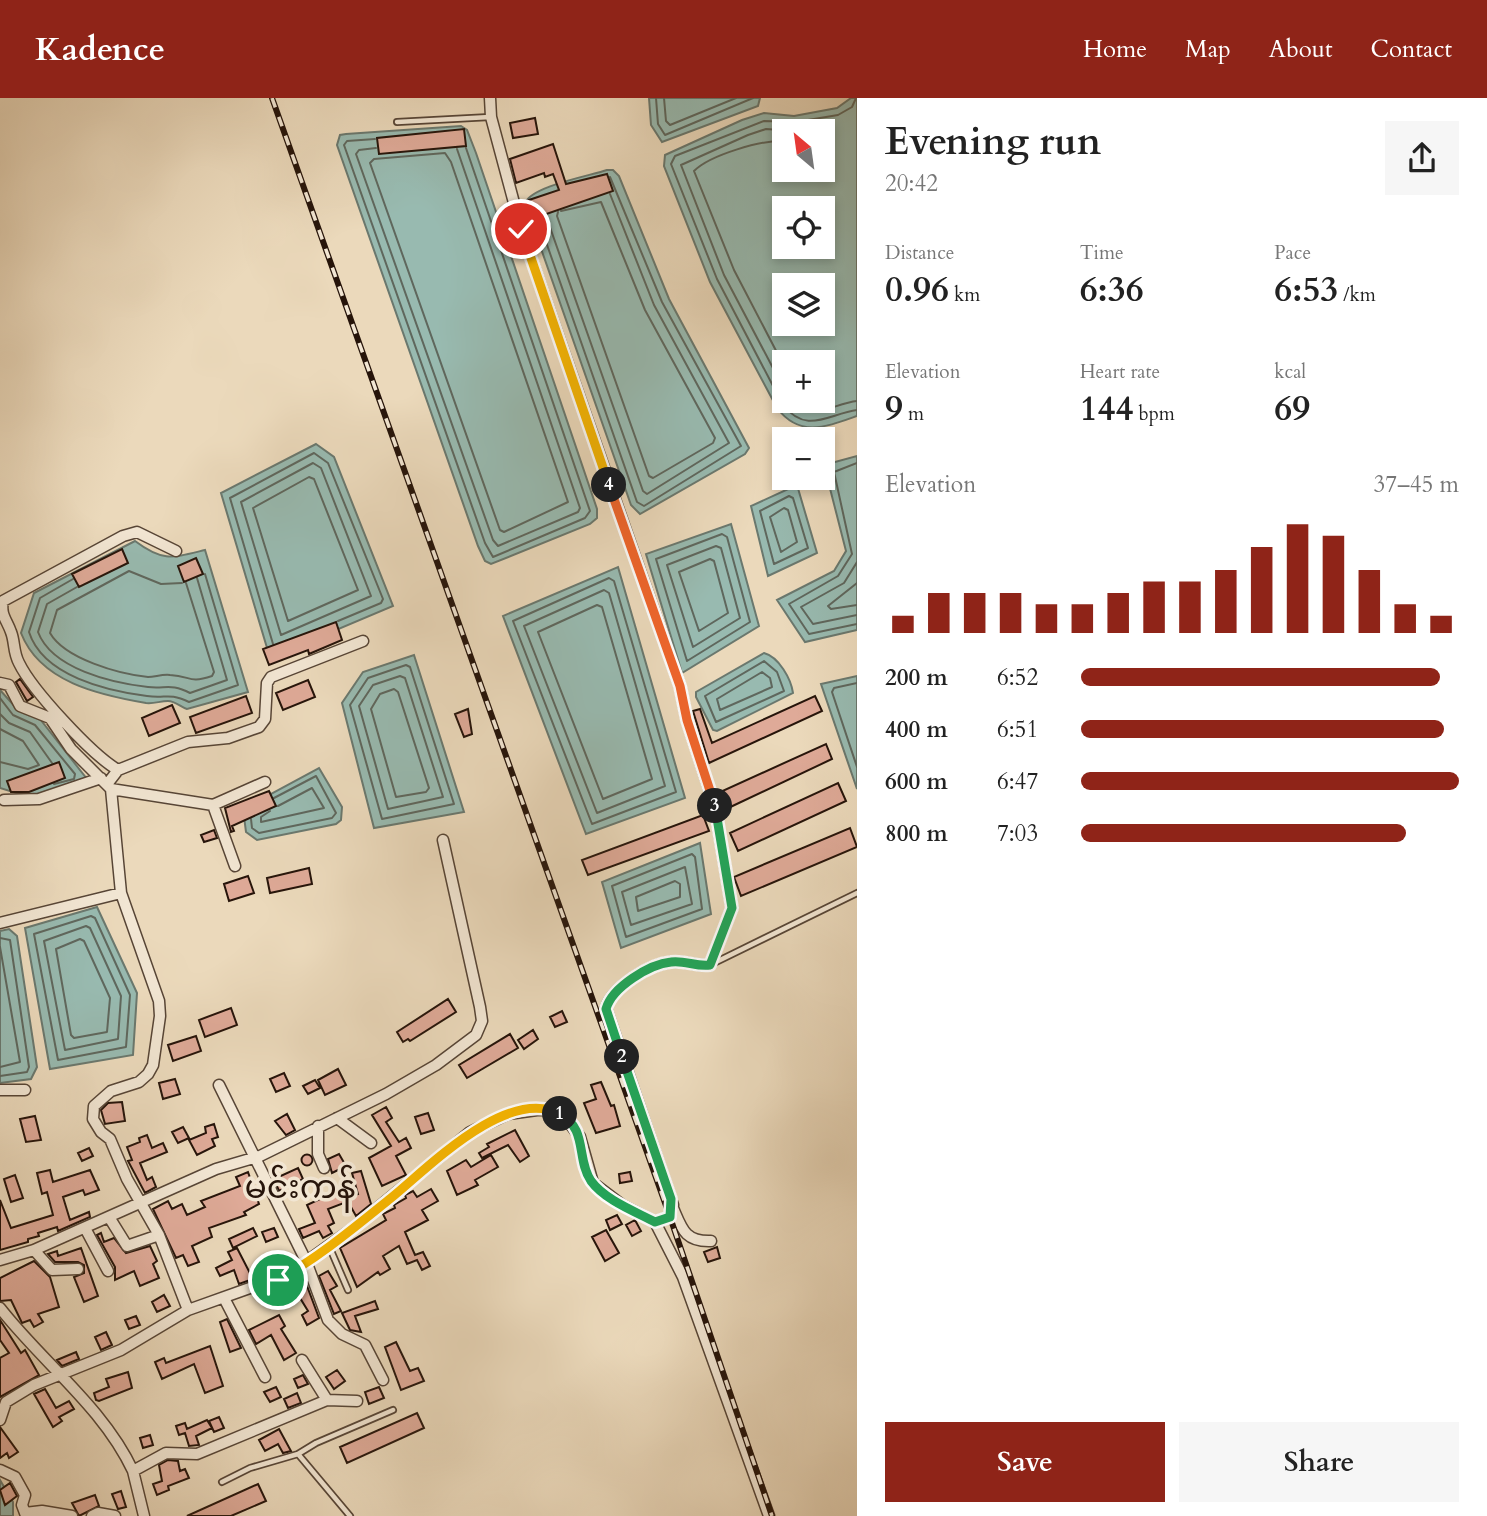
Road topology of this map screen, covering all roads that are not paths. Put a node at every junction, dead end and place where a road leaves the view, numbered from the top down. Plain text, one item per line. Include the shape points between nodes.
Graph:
1 (490, 98) edge
2 (491, 117) junction
3 (397, 122) dead end
4 (176, 551) dead end
5 (363, 641) dead end
6 (0, 683) edge
7 (118, 770) junction
8 (265, 782) dead end
9 (107, 783) junction
10 (4, 800) dead end
11 (213, 805) junction
12 (443, 840) dead end
13 (235, 866) dead end
14 (121, 893) junction
15 (857, 893) edge
16 (0, 923) edge
17 (710, 965) junction
18 (219, 1085) dead end
19 (0, 1090) edge
20 (25, 1090) dead end
21 (337, 1118) junction
22 (318, 1126) junction
23 (371, 1143) dead end
24 (256, 1157) junction
25 (324, 1168) dead end
26 (142, 1203) junction
27 (673, 1208) junction
28 (109, 1217) junction
29 (655, 1222) junction
30 (85, 1228) junction
31 (159, 1235) junction
32 (711, 1241) dead end
33 (328, 1245) junction
34 (34, 1250) junction
35 (0, 1261) edge
36 (306, 1261) junction
37 (78, 1269) dead end
38 (108, 1271) dead end
39 (348, 1290) dead end
40 (224, 1298) junction
41 (0, 1308) edge
42 (188, 1310) junction
43 (302, 1360) dead end
44 (60, 1375) junction
45 (265, 1377) dead end
46 (383, 1380) dead end
47 (327, 1400) junction
48 (357, 1401) dead end
49 (393, 1410) dead end
50 (0, 1420) edge
51 (298, 1454) junction
52 (0, 1470) edge
53 (133, 1471) junction
54 (222, 1482) dead end
55 (24, 1515) edge
56 (72, 1516) edge
57 (92, 1516) edge
58 (115, 1516) edge
59 (144, 1516) edge
60 (350, 1516) edge
61 (769, 1516) edge

1 - 2 street
2 - 3 lane
2 - 17 street via 521,229 680,686 715,807 732,908
4 - 7 street via 147,535 130,534 3,601 2,615 24,673 102,760
5 - 7 street via 271,677 265,719 259,727 228,738 188,742
6 - 9 street via 9,685 20,706 50,718 71,748
7 - 9 street
8 - 11 street
9 - 10 street via 39,799
9 - 11 street
9 - 14 street
11 - 13 street
12 - 21 street via 480,1007 480,1029 436,1065
14 - 16 street
14 - 26 street via 160,1016 148,1074 139,1082 111,1091 94,1107 93,1119 110,1139
15 - 17 lane
17 - 27 street via 677,962 659,966 615,992 606,1009
18 - 24 street
19 - 20 street
21 - 22 street
21 - 23 street
22 - 24 street
22 - 25 street via 318,1154
24 - 26 street via 216,1169
24 - 36 street
26 - 28 street
26 - 31 street
27 - 29 street via 670,1217
27 - 32 street via 684,1234 695,1241
28 - 30 street
28 - 31 street via 127,1246
29 - 33 street via 593,1183 575,1127 553,1111 537,1110 508,1114 470,1132
29 - 61 street via 683,1277
30 - 34 street
30 - 38 street
31 - 42 street
33 - 36 street
33 - 39 lane
34 - 35 street
34 - 37 street via 52,1270
36 - 40 street via 278,1280
36 - 46 street via 328,1320 342,1334 365,1345
40 - 42 street
40 - 45 street
41 - 44 street
42 - 44 street via 121,1350
43 - 47 street
44 - 50 street via 6,1402
44 - 53 street via 114,1438
47 - 48 street
47 - 53 street via 197,1454 166,1453
49 - 51 lane
51 - 54 lane
51 - 60 lane
52 - 55 street via 15,1477 25,1495
53 - 59 street
55 - 56 street via 42,1511
57 - 58 street

